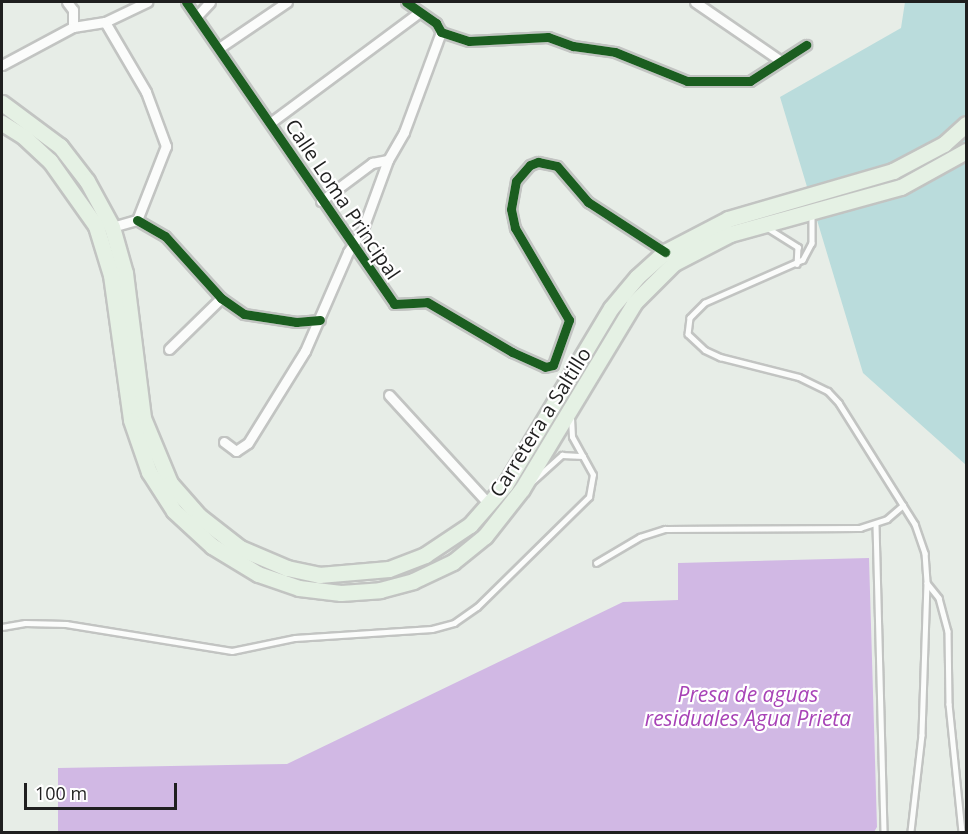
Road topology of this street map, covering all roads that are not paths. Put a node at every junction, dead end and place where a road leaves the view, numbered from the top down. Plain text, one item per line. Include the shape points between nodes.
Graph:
1 (67, 2) edge
2 (147, 2) edge
3 (186, 2) edge
4 (210, 2) edge
5 (287, 2) edge
6 (406, 2) edge
7 (695, 2) edge
8 (418, 13) junction
9 (196, 16) junction
10 (105, 22) junction
11 (73, 27) junction
12 (441, 32) junction
13 (806, 45) dead end
14 (219, 48) junction
15 (781, 62) junction
16 (2, 65) edge
17 (2, 103) edge
18 (2, 123) edge
19 (270, 123) junction
20 (966, 124) edge
21 (966, 150) edge
22 (388, 160) junction
23 (321, 201) junction
24 (812, 213) junction
25 (137, 220) junction
26 (763, 225) junction
27 (112, 227) junction
28 (352, 245) junction
29 (665, 252) junction
30 (797, 264) junction
31 (221, 298) junction
32 (320, 320) junction
33 (169, 349) dead end
34 (389, 395) dead end
35 (572, 403) junction
36 (224, 442) dead end
37 (583, 456) junction
38 (522, 489) junction
39 (489, 504) junction
40 (903, 506) junction
41 (876, 525) junction
42 (596, 562) dead end
43 (927, 583) junction
44 (2, 627) edge
45 (884, 832) edge
46 (911, 832) edge
47 (962, 832) edge

1 - 11 street via 74,10
2 - 10 street
3 - 9 street, Calle Loma Principal
4 - 9 street
5 - 14 street
6 - 8 street
7 - 15 street
8 - 12 street via 436,23
8 - 19 street
9 - 14 street, Calle Loma Principal
10 - 11 street
10 - 25 street via 141,81 166,146
11 - 16 street
12 - 15 street via 474,42 548,37 581,48 615,52 687,81 743,82
12 - 22 street via 404,132
13 - 15 street
14 - 19 street, Calle Loma Principal
17 - 27 main road, Carretera a Saltillo via 60,146 87,181
18 - 38 main road, Carretera a Saltillo via 50,161 96,226 111,275 124,390 141,455 174,511 212,546 258,574 299,588 340,593 380,590 432,573 470,550
19 - 23 street, Calle Loma Principal
20 - 29 main road, Carretera a Saltillo via 934,150 893,171 728,219
21 - 24 main road, Carretera a Saltillo via 901,187
22 - 23 street via 372,163
22 - 28 street via 362,231
23 - 28 street, Calle Loma Principal
24 - 26 main road, Carretera a Saltillo
24 - 30 lane via 812,243
25 - 27 street
25 - 31 street via 165,236
26 - 30 lane via 798,247
26 - 35 main road, Carretera a Saltillo via 714,240 659,276 634,303
27 - 39 main road, Carretera a Saltillo via 125,273 138,387 153,447 184,501 221,536 262,559 300,572 360,574 389,569 425,555 457,535
28 - 29 street, Calle Loma Principal via 392,303 427,302 512,352 548,367 555,363 570,324 554,290 515,228 511,209 516,181 530,165 538,162 557,166 588,202
28 - 32 street
29 - 39 main road, Carretera a Saltillo via 611,308 518,464
30 - 40 lane via 727,290 705,303 690,318 688,334 705,350 720,357 799,377 828,391
31 - 32 street via 232,308 254,317 296,322
31 - 33 street
32 - 36 street via 253,438 239,451
34 - 39 street
35 - 37 lane via 571,432
35 - 38 main road, Carretera a Saltillo
37 - 38 lane via 562,455
37 - 44 lane via 591,467 594,482 583,505 477,607 443,627 329,634 232,651 66,624
40 - 41 lane
40 - 43 lane via 921,539
41 - 42 lane via 665,529 640,537
41 - 45 lane
43 - 46 lane via 922,735
43 - 47 lane via 939,598 948,631 949,704

